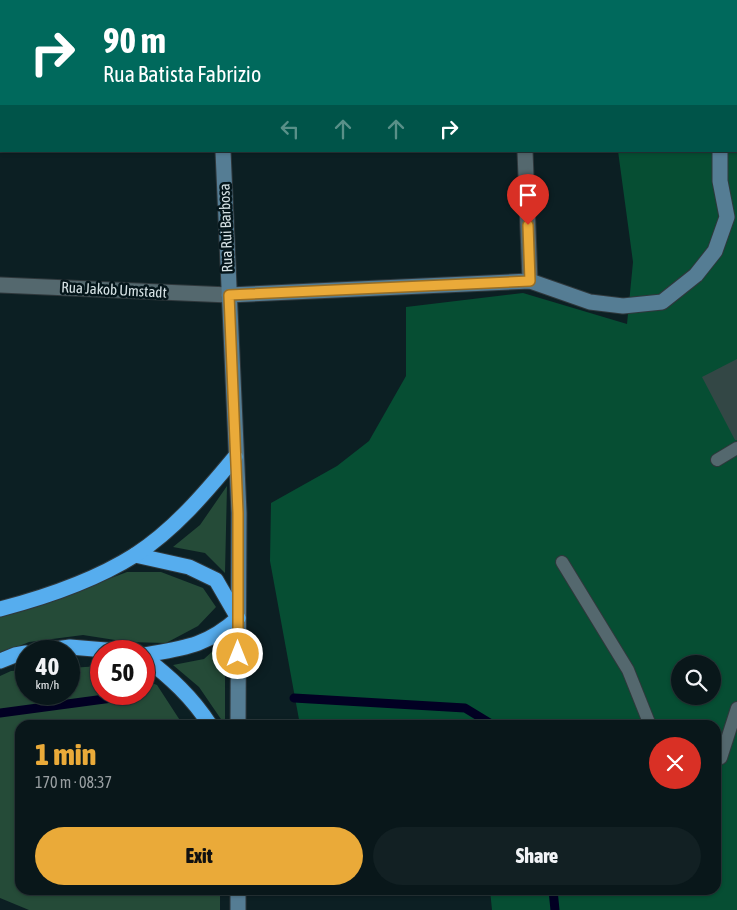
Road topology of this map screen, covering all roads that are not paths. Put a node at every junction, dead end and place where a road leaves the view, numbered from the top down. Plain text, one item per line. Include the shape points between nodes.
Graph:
1 (223, 152) edge
2 (525, 152) edge
3 (720, 152) edge
4 (530, 281) junction
5 (0, 285) edge
6 (229, 295) junction
7 (737, 448) edge
8 (236, 457) junction
9 (716, 460) dead end
10 (134, 556) junction
11 (562, 562) dead end
12 (0, 609) edge
13 (238, 618) junction
14 (155, 654) edge
15 (15, 655) edge
16 (0, 661) edge
17 (155, 665) edge
18 (737, 708) edge
19 (207, 720) edge
20 (238, 720) edge
21 (648, 720) edge
22 (721, 758) edge
23 (238, 895) edge
24 (238, 910) edge

1 - 6 street, Rua Rui Barbosa
2 - 4 street
3 - 4 street via 720,181 727,217 715,251 696,275 662,302 624,306 590,302
4 - 6 street
5 - 6 street, Rua Jakob Umstadt
6 - 8 street, Rua Rui Barbosa
7 - 9 lane
8 - 10 highway via 172,526
8 - 13 street, Rua Rui Barbosa
10 - 12 highway via 45,597
10 - 13 highway via 189,567 216,580
11 - 21 lane via 628,670
13 - 14 highway via 219,635 186,648
13 - 20 street, Rua Rui Barbosa
15 - 16 highway
17 - 19 highway via 172,678
18 - 22 lane
23 - 24 street

